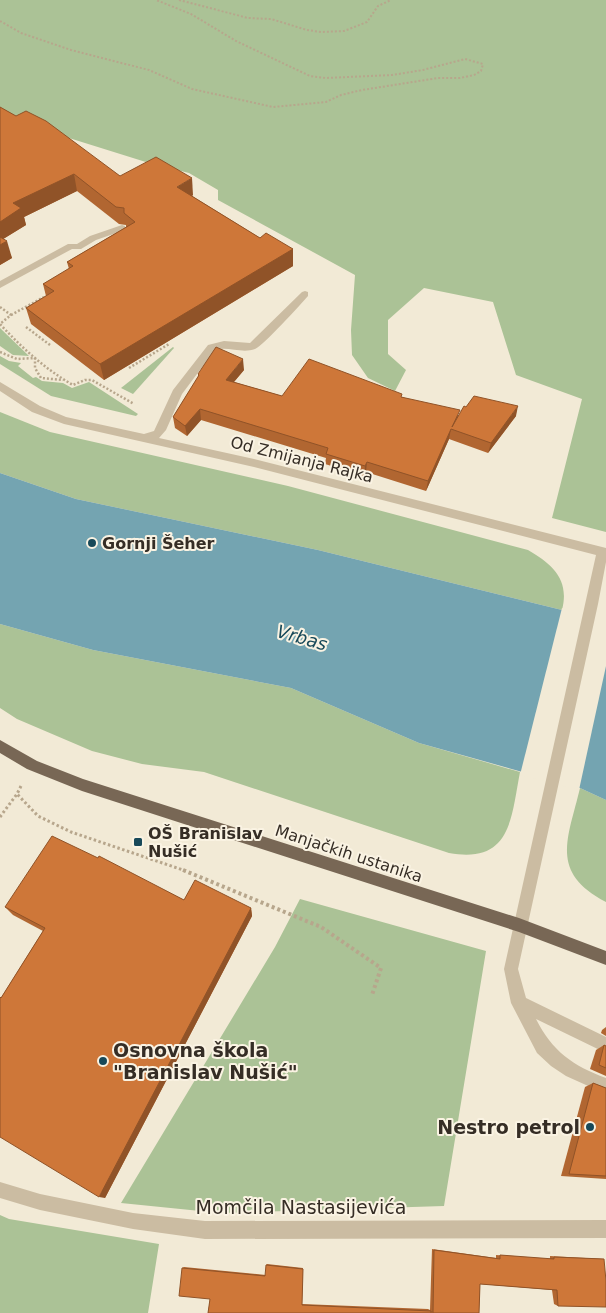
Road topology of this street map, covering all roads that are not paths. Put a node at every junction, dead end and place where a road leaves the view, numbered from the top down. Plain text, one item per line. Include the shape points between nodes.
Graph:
1 (122, 228) edge
2 (0, 285) edge
3 (305, 294) dead end
4 (0, 386) edge
5 (145, 438) junction
6 (604, 553) edge
7 (0, 746) edge
8 (519, 925) junction
9 (606, 958) edge
10 (519, 1003) junction
11 (606, 1045) edge
12 (606, 1086) edge
13 (0, 1190) edge
14 (606, 1229) edge

1 - 2 street via 78,247 71,246
3 - 5 street via 253,346 224,344 212,347 177,393 162,430
4 - 5 street, Od Zmijanja Rajka via 36,409 64,420
5 - 6 street, Od Zmijanja Rajka
6 - 8 street
7 - 8 main road, Manjačkih ustanika via 32,765 82,786
8 - 9 main road, Manjačkih ustanika
8 - 10 street via 511,969 512,985
10 - 11 street
10 - 12 street via 543,1048 563,1065
13 - 14 street, Momčila Nastasijevića via 40,1202 133,1221 205,1230

